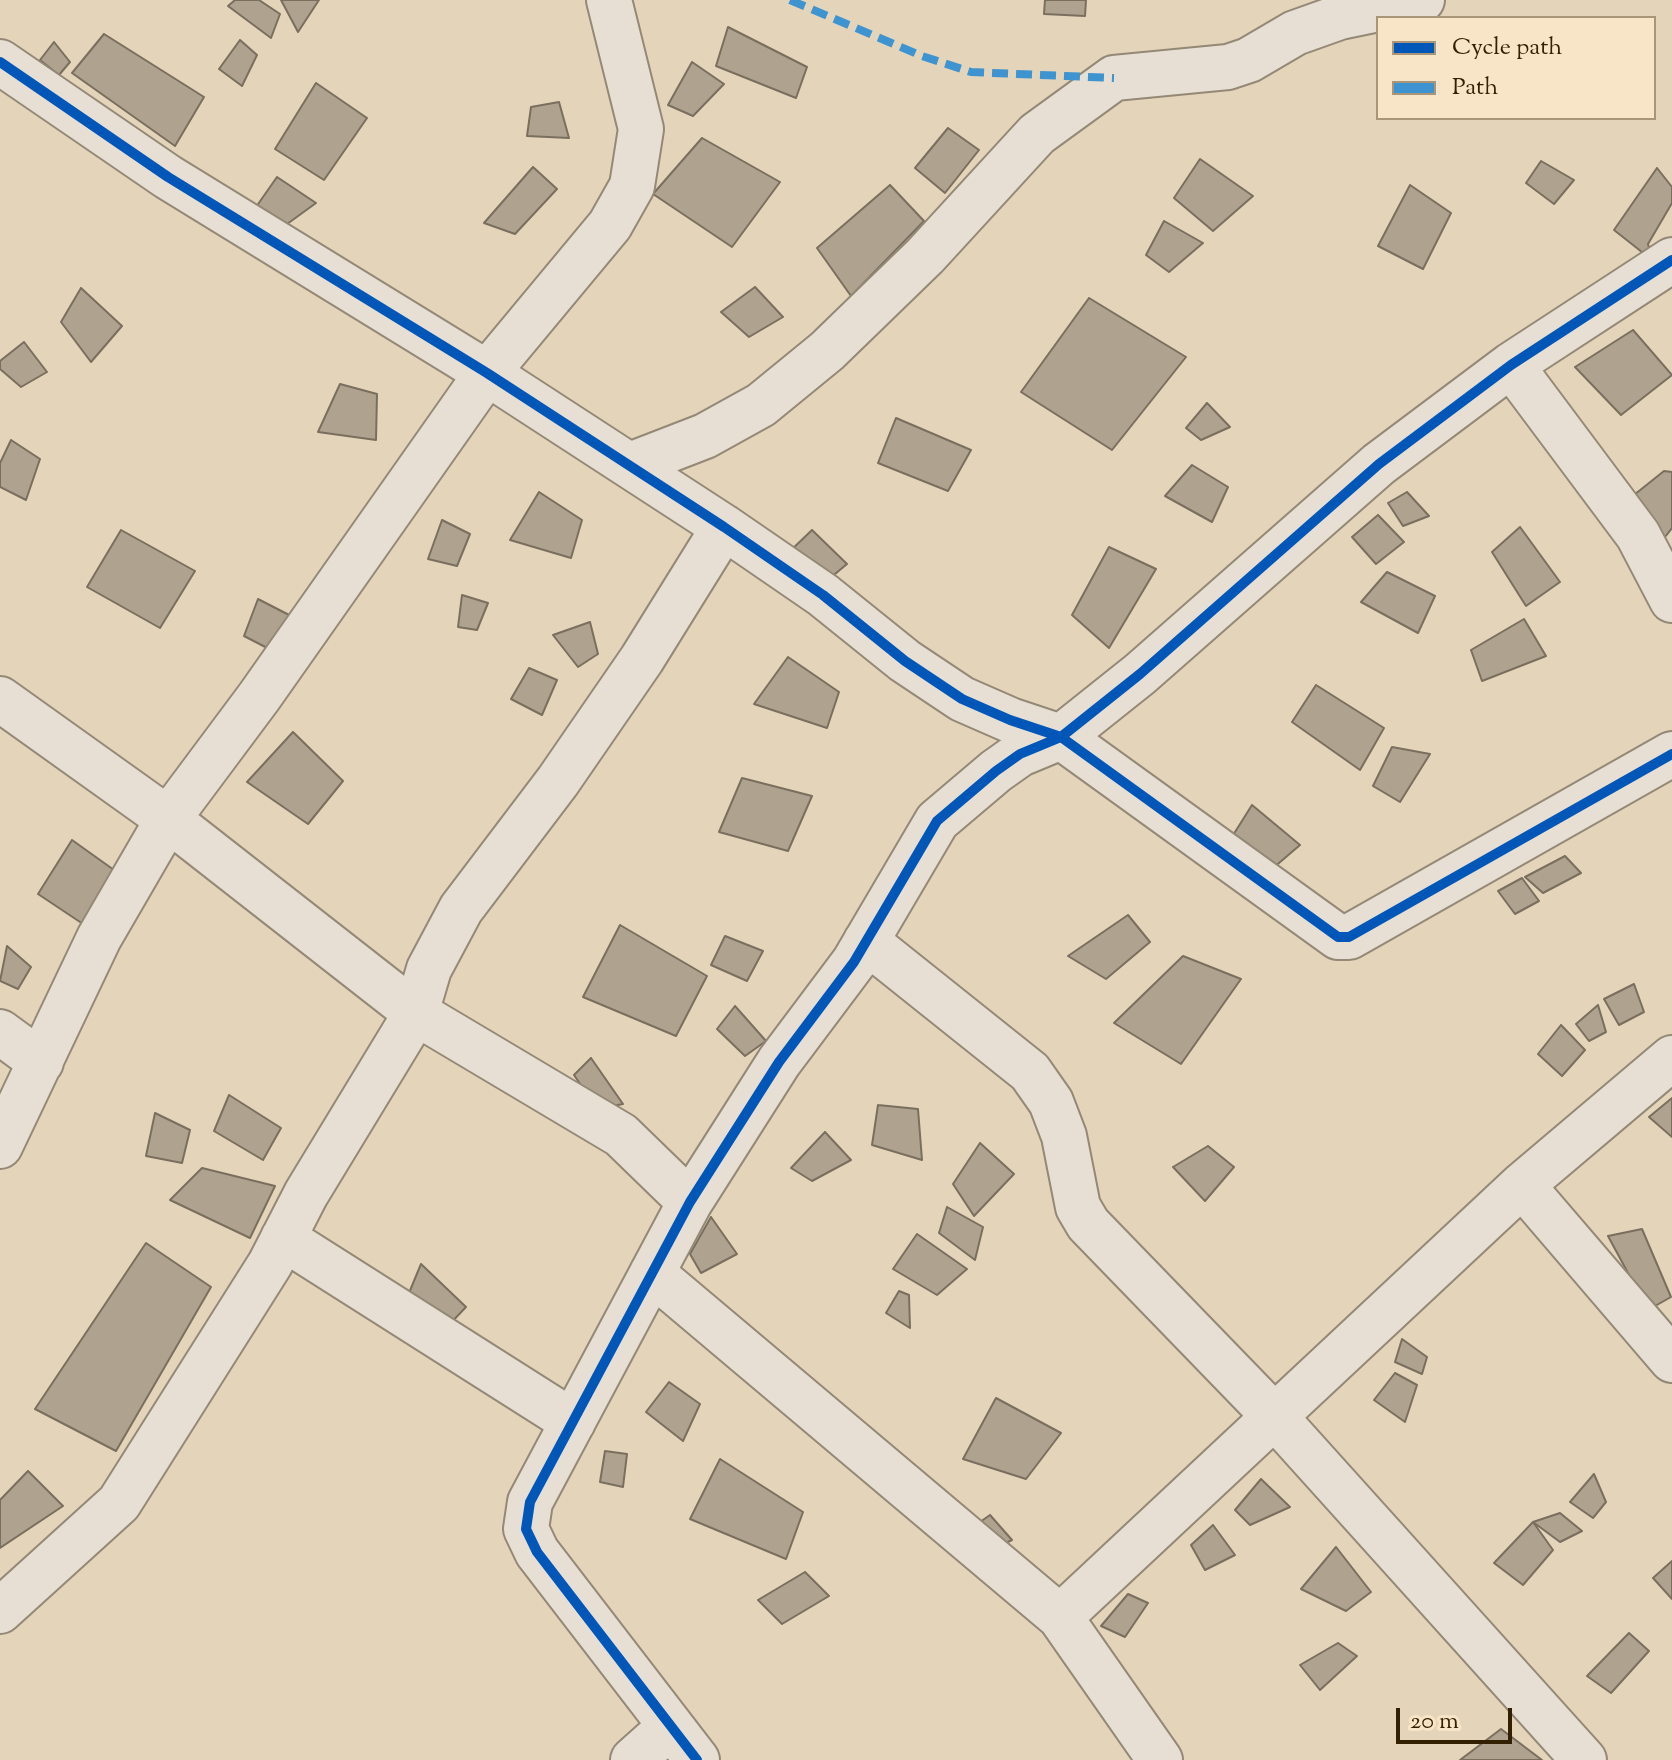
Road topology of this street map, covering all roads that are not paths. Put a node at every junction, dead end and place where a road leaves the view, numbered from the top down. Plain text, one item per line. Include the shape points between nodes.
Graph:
1 (609, 0) edge
2 (1422, 0) edge
3 (1292, 17) edge
4 (0, 62) edge
5 (1672, 260) edge
6 (1511, 365) junction
7 (487, 373) junction
8 (630, 465) junction
9 (724, 527) junction
10 (1672, 600) edge
11 (0, 699) edge
12 (1061, 737) junction
13 (1672, 754) edge
14 (168, 819) junction
15 (866, 941) junction
16 (416, 1013) junction
17 (0, 1032) edge
18 (1672, 1058) edge
19 (41, 1062) junction
20 (0, 1146) edge
21 (1522, 1185) junction
22 (690, 1202) junction
23 (283, 1238) junction
24 (652, 1273) junction
25 (1672, 1360) edge
26 (1275, 1417) junction
27 (573, 1422) junction
28 (0, 1611) edge
29 (1060, 1617) junction
30 (684, 1743) edge
31 (633, 1760) edge
32 (1160, 1760) edge
33 (1584, 1760) edge

1 - 7 street via 641,129 632,186 610,225
2 - 3 street via 1340,17
3 - 8 street via 1249,60 1228,67 1114,78 1037,134 925,256 827,351 761,405 705,436
4 - 7 street via 168,177
5 - 6 street
6 - 10 street via 1638,535
6 - 12 street via 1379,464 1175,645
7 - 8 street
7 - 14 street
8 - 9 street
9 - 12 street via 962,699
9 - 16 street via 642,659 461,909 429,969
11 - 14 street
12 - 13 street via 1338,937 1349,937
12 - 15 street via 1020,754 937,821
14 - 16 street
14 - 19 street via 99,938
15 - 22 street via 779,1062
15 - 26 street via 1030,1072 1051,1102 1064,1136 1078,1207 1088,1224
16 - 22 street via 621,1135
16 - 23 street
17 - 19 street
18 - 21 street
19 - 20 street
21 - 25 street
21 - 26 street
22 - 24 street
23 - 27 street
23 - 28 street via 119,1503
24 - 27 street
24 - 29 street
26 - 29 street
26 - 33 street
27 - 30 street via 530,1502 526,1529 537,1552
29 - 32 street
30 - 31 street

